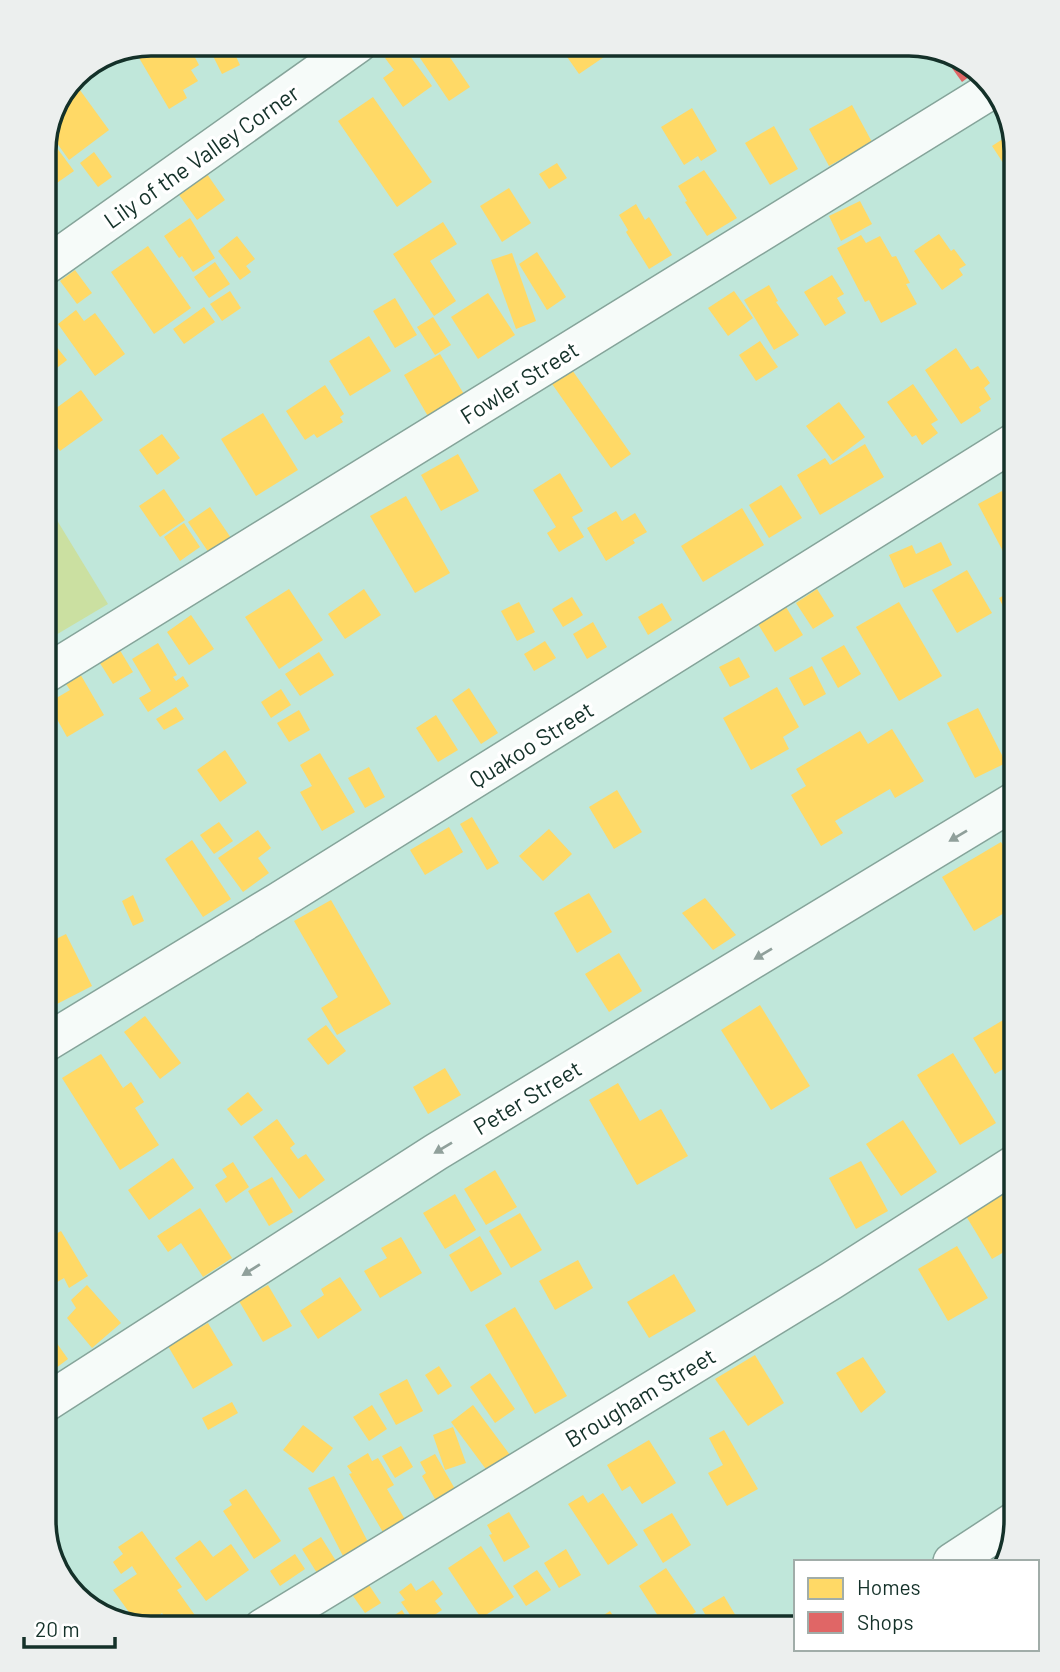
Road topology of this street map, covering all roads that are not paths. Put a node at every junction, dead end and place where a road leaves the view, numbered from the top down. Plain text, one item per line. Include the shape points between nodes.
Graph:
1 (341, 56) edge
2 (985, 94) edge
3 (56, 258) edge
4 (1004, 448) edge
5 (56, 668) edge
6 (1004, 807) edge
7 (56, 1037) edge
8 (1004, 1171) edge
9 (56, 1396) edge
10 (1003, 1528) edge
11 (955, 1560) edge
12 (282, 1616) edge

1 - 3 street, Lily of the Valley Corner
2 - 5 street, Fowler Street
4 - 7 street, Quakoo Street
6 -> 9 street, Peter Street via 436,1152
8 - 12 street, Brougham Street
10 - 11 street

